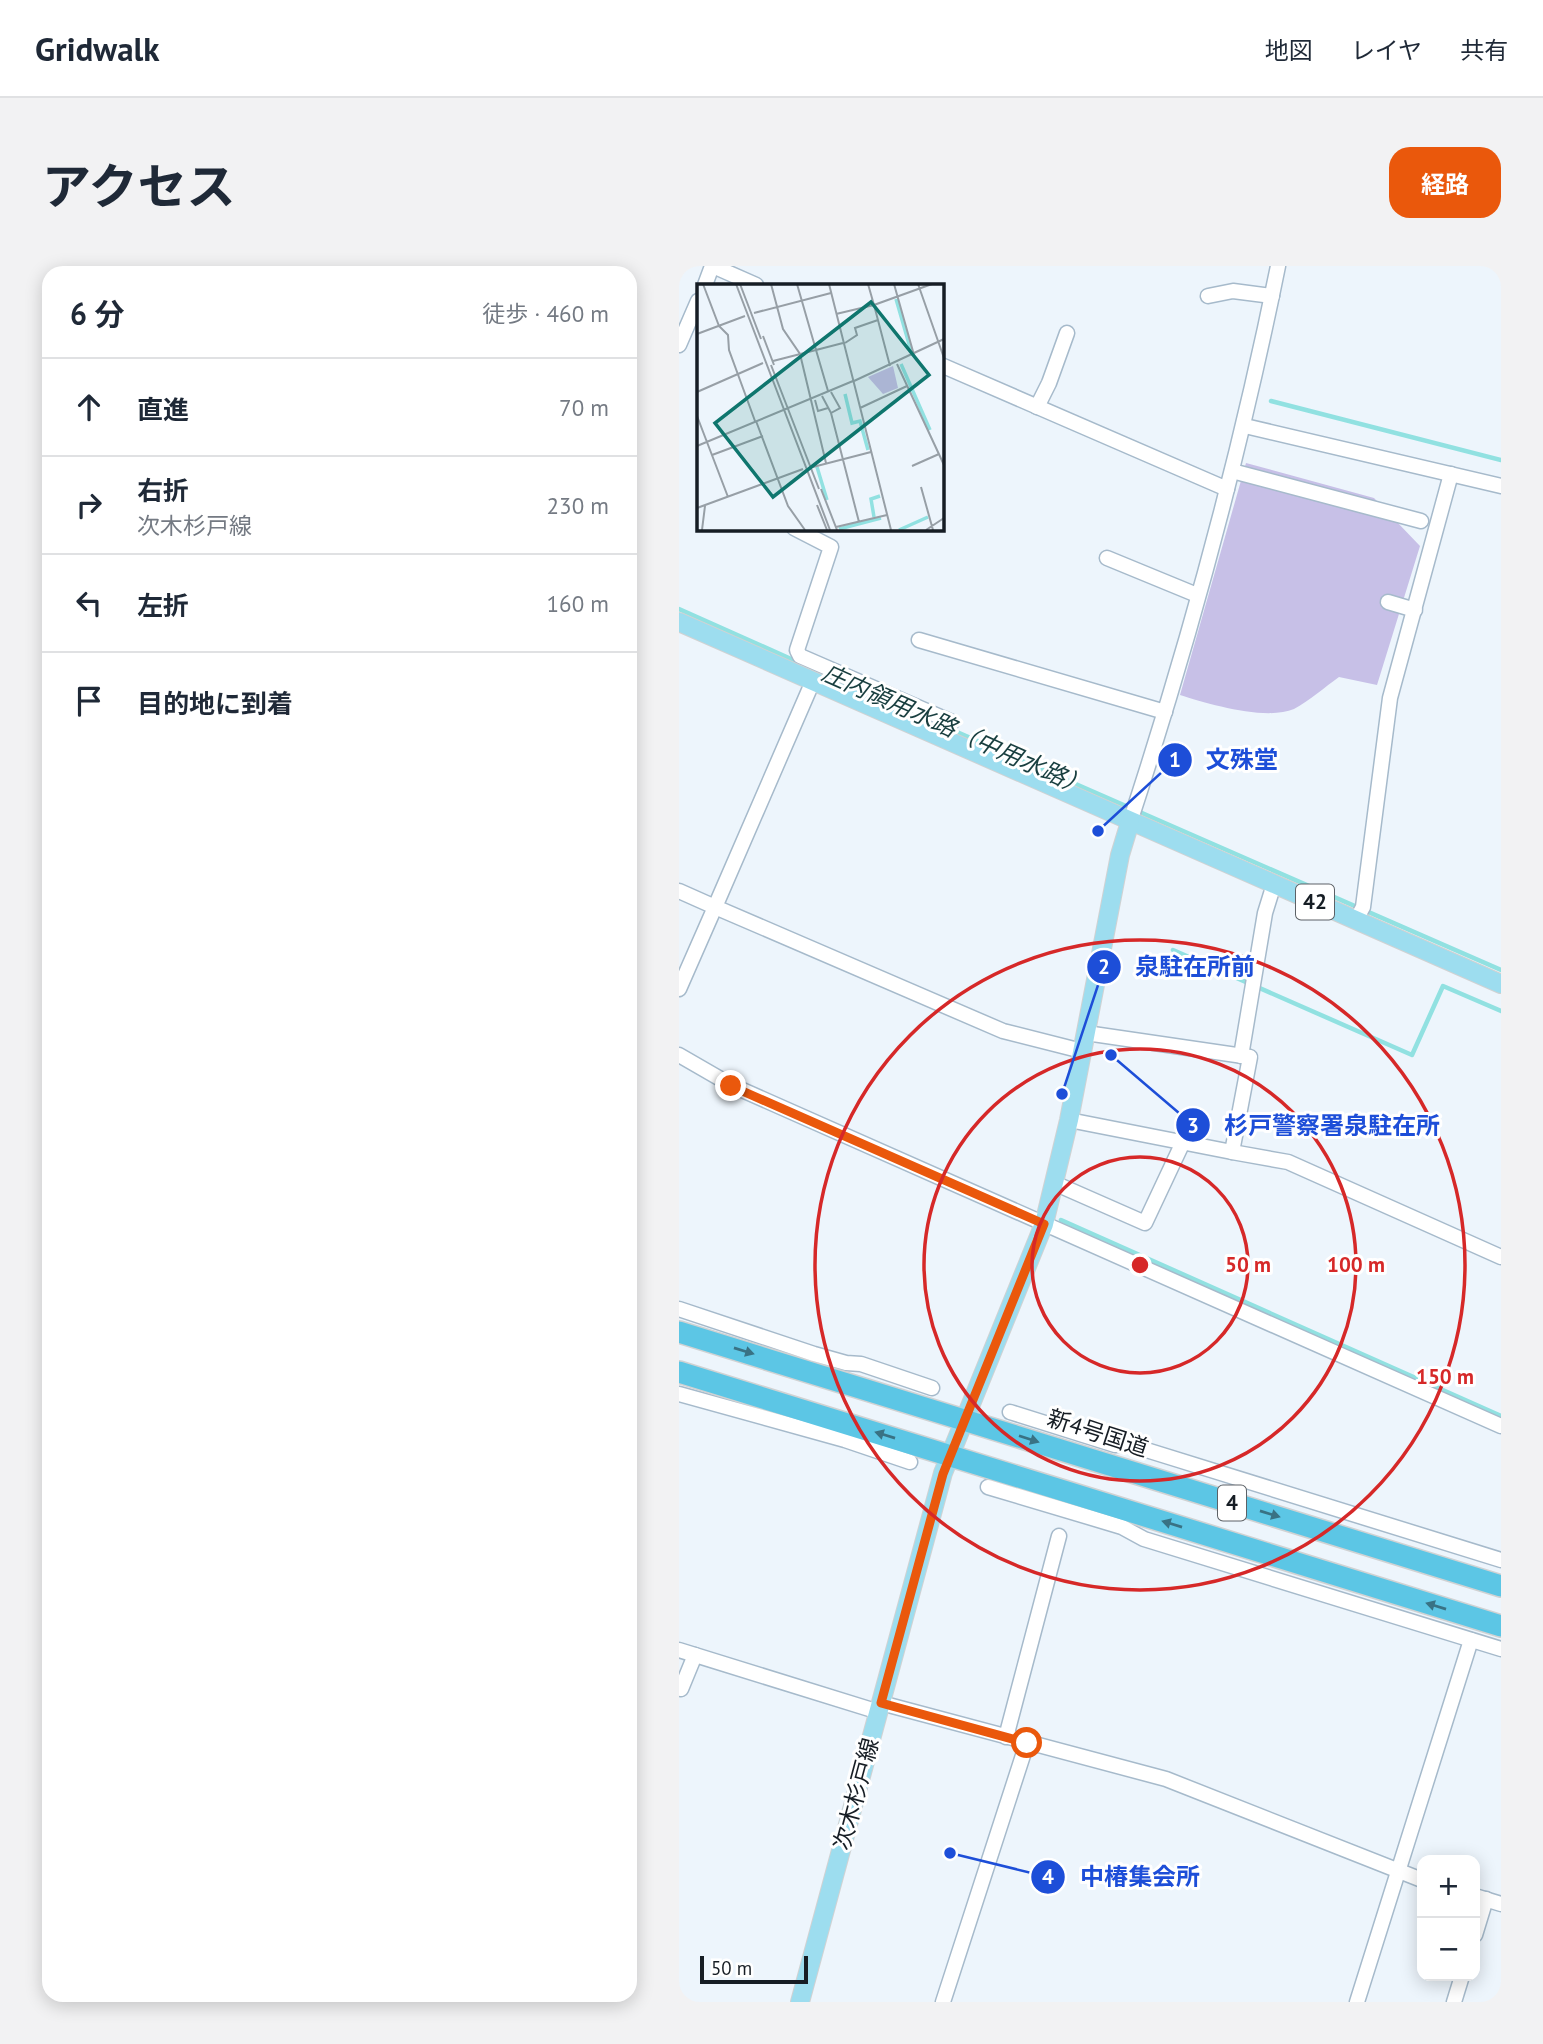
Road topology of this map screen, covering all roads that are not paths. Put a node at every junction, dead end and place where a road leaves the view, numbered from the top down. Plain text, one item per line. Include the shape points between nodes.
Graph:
1 (713, 266) edge
2 (1278, 266) edge
3 (705, 284) edge
4 (754, 284) edge
5 (1208, 296) dead end
6 (1272, 296) junction
7 (697, 303) edge
8 (1067, 333) dead end
9 (679, 345) edge
10 (943, 366) edge
11 (1037, 407) junction
12 (1245, 426) junction
13 (1232, 471) junction
14 (1451, 474) junction
15 (1501, 486) edge
16 (1227, 489) junction
17 (1420, 521) dead end
18 (798, 530) edge
19 (1107, 558) dead end
20 (1197, 596) junction
21 (1388, 603) dead end
22 (1415, 610) junction
23 (679, 622) edge
24 (919, 640) dead end
25 (813, 681) junction
26 (838, 683) junction
27 (1165, 712) junction
28 (952, 722) dead end
29 (1130, 821) junction
30 (1274, 884) junction
31 (679, 891) edge
32 (715, 907) junction
33 (1356, 920) junction
34 (1501, 984) edge
35 (679, 989) edge
36 (1086, 1032) junction
37 (1082, 1051) junction
38 (679, 1055) edge
39 (1241, 1056) junction
40 (1069, 1120) junction
41 (1184, 1140) junction
42 (1232, 1152) junction
43 (1054, 1183) junction
44 (1044, 1224) junction
45 (1501, 1257) edge
46 (679, 1309) edge
47 (679, 1332) edge
48 (679, 1371) edge
49 (932, 1388) dead end
50 (679, 1394) edge
51 (1010, 1412) dead end
52 (964, 1419) junction
53 (1501, 1426) edge
54 (1078, 1445) junction
55 (950, 1455) junction
56 (909, 1462) dead end
57 (988, 1487) dead end
58 (1103, 1512) junction
59 (1059, 1536) dead end
60 (1501, 1560) edge
61 (1501, 1586) edge
62 (1501, 1626) edge
63 (1471, 1640) junction
64 (1498, 1648) edge
65 (679, 1650) edge
66 (695, 1655) junction
67 (681, 1689) dead end
68 (880, 1707) junction
69 (1006, 1737) junction
70 (1027, 1743) junction
71 (1398, 1872) junction
72 (1417, 1878) edge
73 (1480, 1898) edge
74 (1501, 1904) edge
75 (1460, 1981) edge
76 (800, 2002) edge
77 (943, 2002) edge
78 (1357, 2002) edge
79 (1454, 2002) edge

1 - 3 street
1 - 4 street
2 - 6 street
5 - 6 street via 1233,290
6 - 12 street
7 - 9 street
8 - 11 street
10 - 11 street
11 - 16 street
12 - 13 street
12 - 14 street
13 - 16 street
13 - 17 street
14 - 15 street
14 - 22 street
16 - 20 street
18 - 26 street via 831,547 797,650
19 - 20 street
20 - 27 street
21 - 22 street
22 - 33 street via 1390,698 1363,907
23 - 25 main road, 42
24 - 27 street
25 - 26 main road, 42
25 - 32 street
26 - 28 street
26 - 29 main road, 42
27 - 29 street
29 - 30 main road, 42
29 - 36 main road, 次木杉戸線
30 - 33 main road, 42
30 - 39 street
31 - 32 street
32 - 35 street
32 - 37 street via 1003,1031
33 - 34 main road, 42
36 - 37 main road, 次木杉戸線
36 - 39 street
37 - 40 main road, 次木杉戸線
38 - 44 street via 731,1086
39 - 42 street via 1250,1057
40 - 41 street
40 - 43 main road, 次木杉戸線
41 - 42 street
41 - 43 street via 1145,1223
42 - 45 street via 1288,1163
43 - 44 main road, 次木杉戸線
44 - 52 main road, 次木杉戸線
44 - 53 street
46 - 49 street
47 -> 52 highway, 新4号国道 / 4
55 -> 48 highway, 4
50 - 56 street
51 - 54 street
52 -> 54 highway, 新4号国道 / 4
52 - 55 main road, 次木杉戸線
54 - 60 street via 1127,1444
54 -> 61 highway, 新4号国道 / 4
55 - 58 highway, 4
55 - 68 main road, 次木杉戸線
57 - 58 street
62 -> 58 highway, 4
58 - 63 street via 1144,1539
59 - 69 street
62 - 64 street
63 - 64 street
63 - 71 street
65 - 66 street
66 - 67 street
66 - 68 street
68 - 69 street
68 - 76 main road, 次木杉戸線
69 - 70 street
70 - 71 street via 1166,1779
70 - 77 street
71 - 72 street
71 - 78 street
73 - 74 street
75 - 79 street

